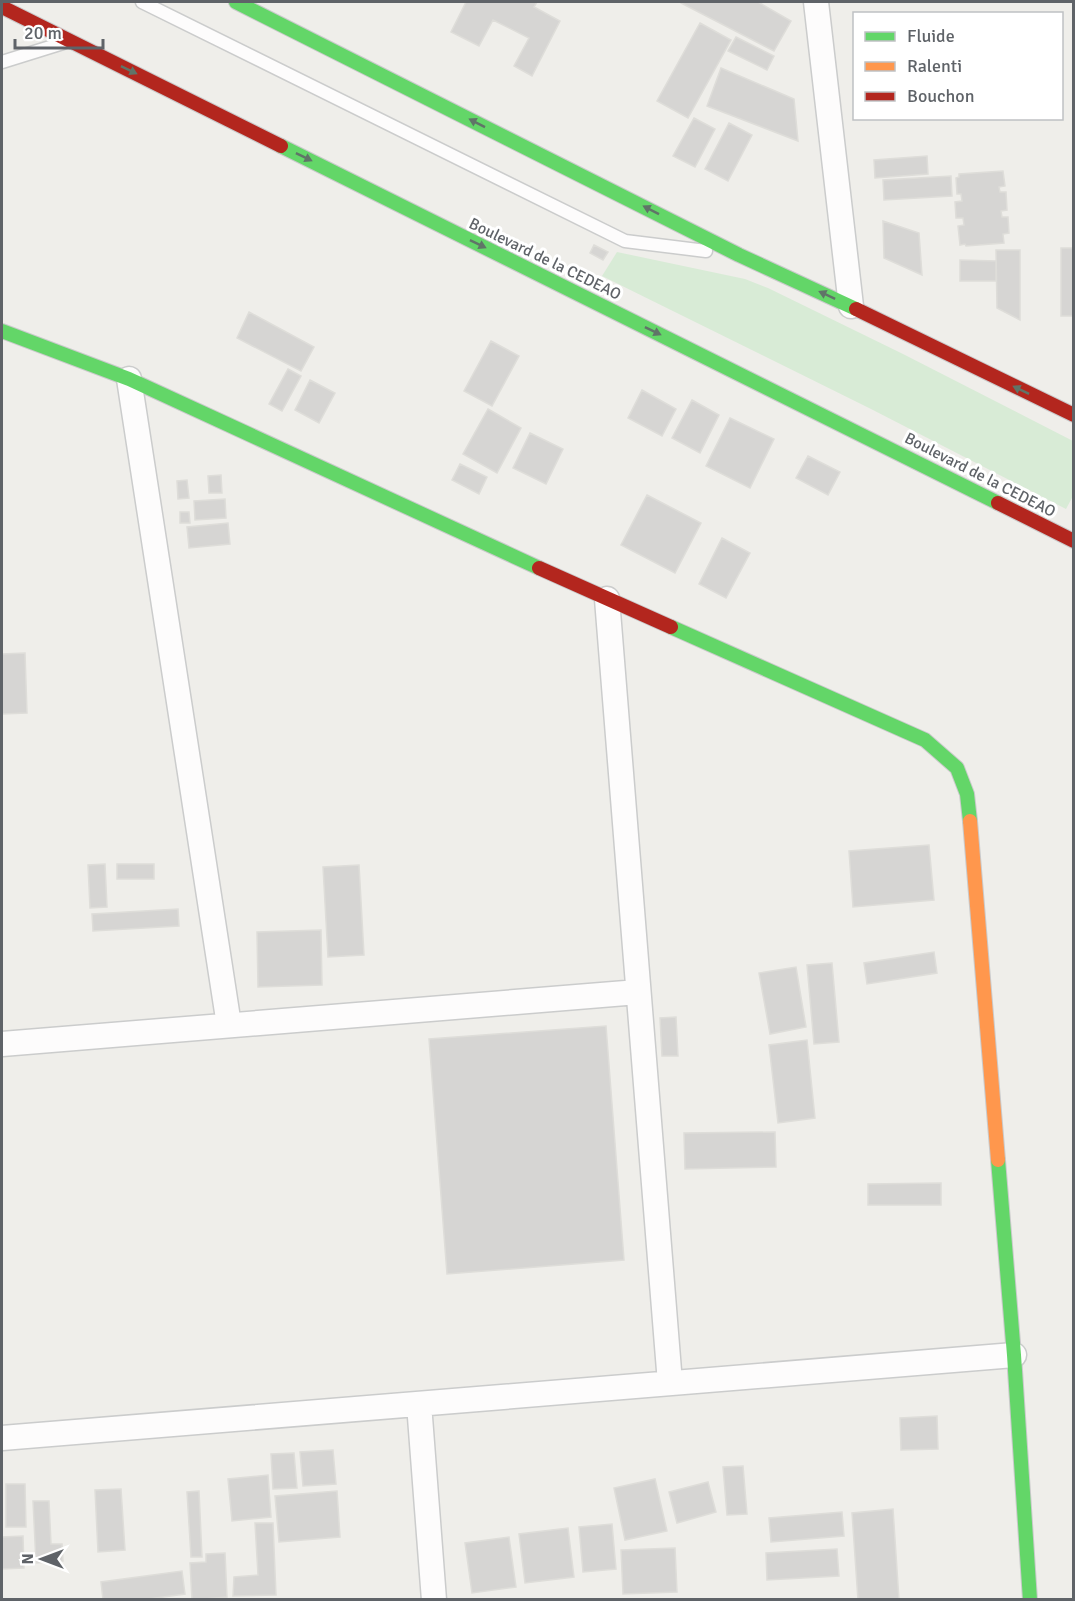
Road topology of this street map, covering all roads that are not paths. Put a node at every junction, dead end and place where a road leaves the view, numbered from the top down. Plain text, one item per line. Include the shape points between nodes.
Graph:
1 (142, 2) edge
2 (236, 2) edge
3 (816, 2) edge
4 (2, 7) edge
5 (70, 40) junction
6 (2, 62) edge
7 (740, 255) junction
8 (851, 306) junction
9 (2, 331) edge
10 (129, 379) junction
11 (1074, 416) edge
12 (1074, 541) edge
13 (607, 599) junction
14 (638, 992) junction
15 (230, 1025) junction
16 (2, 1044) edge
17 (1014, 1355) junction
18 (670, 1383) junction
19 (419, 1404) junction
20 (2, 1438) edge
21 (434, 1599) edge
22 (1030, 1599) edge

1 - 7 lane via 625,241
7 -> 2 main road
3 - 8 street
4 - 5 main road, Boulevard de la CEDEAO
5 - 6 lane
5 -> 12 main road, Boulevard de la CEDEAO
8 -> 7 main road
11 -> 8 main road
9 - 10 main road
10 - 13 main road
10 - 15 street
13 - 14 street
13 - 17 main road via 925,740 957,768 967,795 971,828
14 - 15 street
14 - 18 street
15 - 16 street
17 - 18 street
17 - 22 main road
18 - 19 street
19 - 20 street
19 - 21 street

